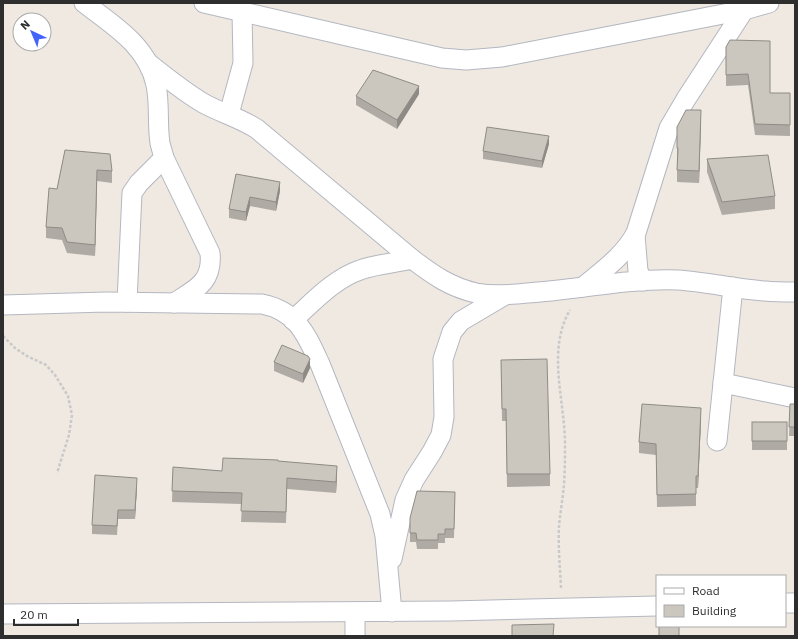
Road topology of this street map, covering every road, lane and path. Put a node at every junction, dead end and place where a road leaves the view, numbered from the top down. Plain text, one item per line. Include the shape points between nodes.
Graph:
1 (84, 3) edge
2 (204, 3) edge
3 (769, 3) edge
4 (250, 10) edge
5 (744, 10) junction
6 (148, 63) junction
7 (229, 114) junction
8 (164, 158) junction
9 (635, 235) junction
10 (412, 260) junction
11 (643, 281) junction
12 (589, 286) junction
13 (733, 287) junction
14 (795, 292) edge
15 (505, 295) junction
16 (127, 302) junction
17 (174, 303) junction
18 (3, 304) edge
19 (293, 320) junction
20 (3, 336) edge
21 (723, 383) junction
22 (795, 398) edge
23 (717, 441) dead end
24 (57, 473) dead end
25 (389, 574) junction
26 (656, 606) edge
27 (562, 608) junction
28 (355, 612) junction
29 (392, 612) junction
30 (3, 614) edge
31 (355, 636) edge

1 - 6 street via 136,45
2 - 4 street
3 - 5 street
4 - 5 street via 442,58 466,60 502,57
4 - 7 street via 243,63
5 - 9 street via 670,128
6 - 7 street via 204,104
6 - 8 street via 156,84 160,143
7 - 10 street via 257,129
8 - 16 street via 132,193
8 - 17 street via 210,253 212,264 203,284
9 - 11 street via 638,271
9 - 12 street via 629,246
10 - 15 street via 433,276 454,286 491,295
10 - 19 street via 362,269 344,277 329,287
11 - 12 street
11 - 13 street via 678,280
12 - 15 street
12 - 27 path via 572,306 560,334 558,374 565,440 564,483 559,525
13 - 14 street
13 - 21 street
15 - 25 street via 461,321 452,332 443,358 444,416 441,434 405,500
16 - 17 street
16 - 18 street
17 - 19 street via 262,304 279,308
19 - 25 street via 309,341 320,364 375,501 383,524
20 - 24 path via 15,348 46,365 68,396 72,415
21 - 22 street
21 - 23 street
25 - 29 street
26 - 27 street
27 - 29 street
28 - 29 street
28 - 30 street
28 - 31 street

